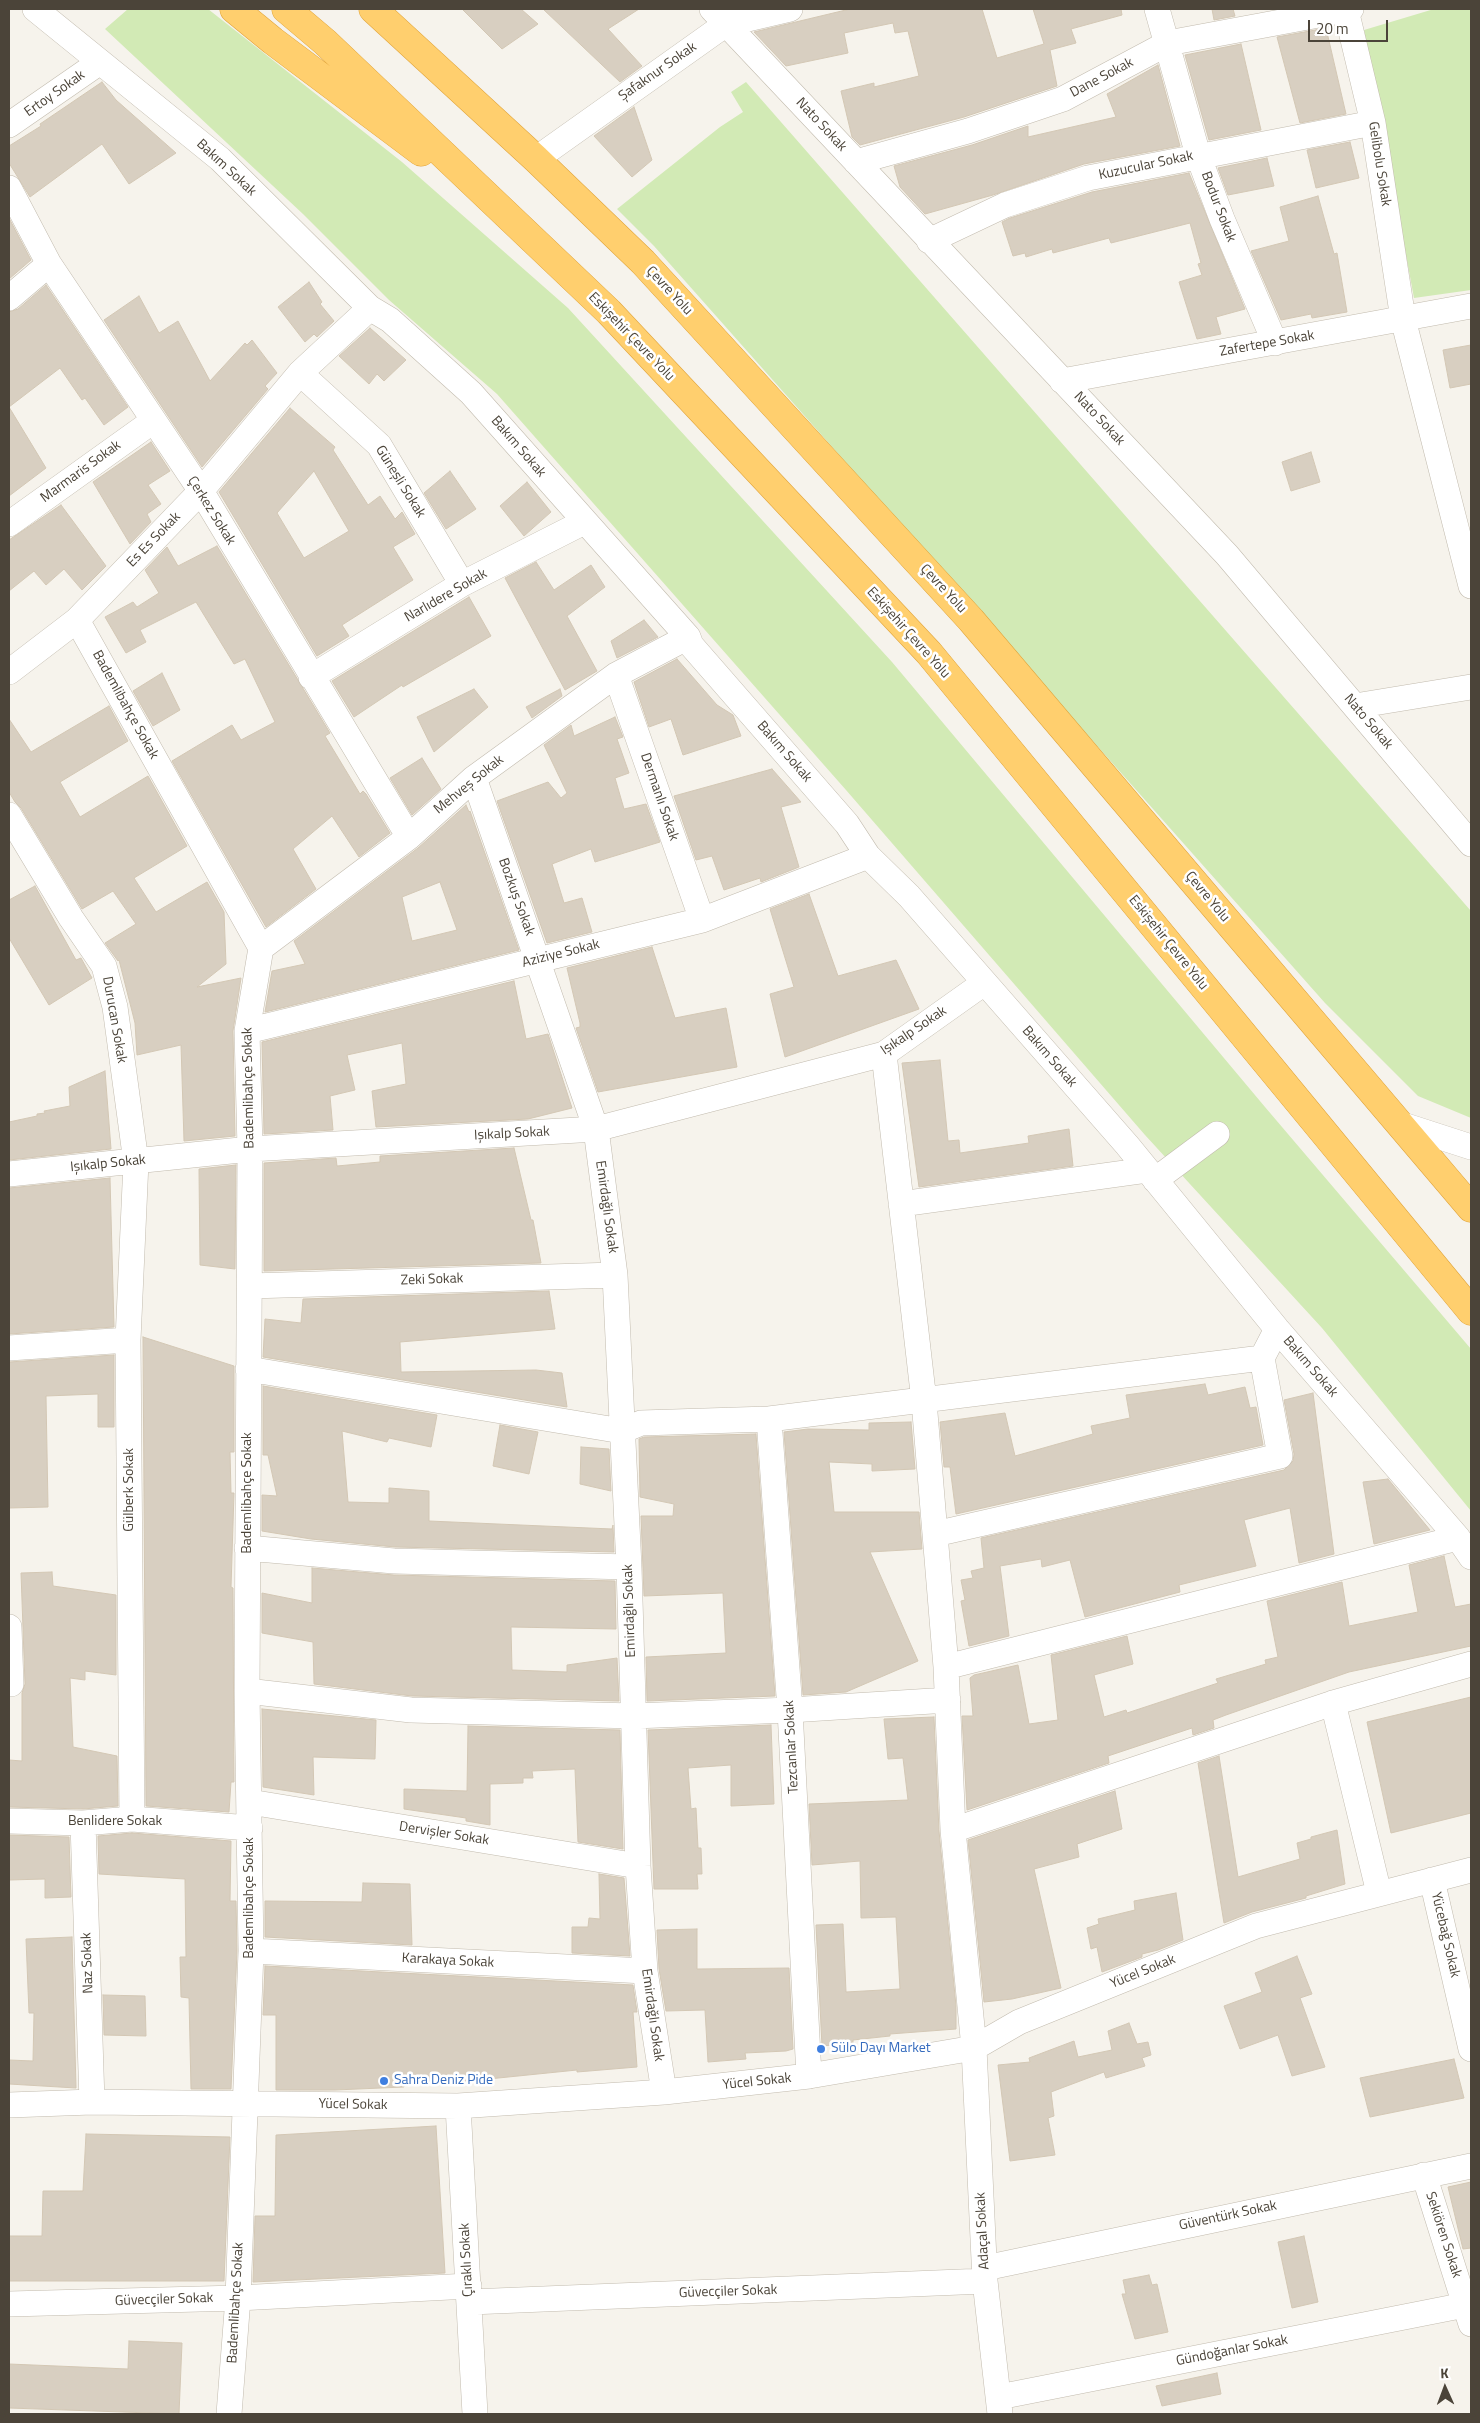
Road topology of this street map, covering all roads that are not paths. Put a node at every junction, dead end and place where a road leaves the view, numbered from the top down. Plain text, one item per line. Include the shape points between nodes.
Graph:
1 (34, 9) edge
2 (234, 9) edge
3 (286, 9) edge
4 (374, 9) edge
5 (790, 9) edge
6 (1158, 9) edge
7 (1348, 9) edge
8 (719, 16) edge
9 (1168, 43) junction
10 (100, 62) junction
11 (1372, 123) junction
12 (9, 126) edge
13 (1198, 155) junction
14 (536, 158) junction
15 (856, 162) junction
16 (468, 178) junction
17 (9, 188) edge
18 (929, 241) junction
19 (49, 264) junction
20 (9, 298) edge
21 (1471, 306) edge
22 (370, 308) junction
23 (1404, 319) junction
24 (1275, 343) junction
25 (300, 372) junction
26 (1062, 381) junction
27 (153, 420) junction
28 (200, 491) junction
29 (584, 522) junction
30 (9, 524) edge
31 (462, 584) junction
32 (1471, 586) edge
33 (77, 620) junction
34 (688, 637) junction
35 (9, 672) edge
36 (616, 675) junction
37 (311, 677) junction
38 (1471, 687) edge
39 (1355, 706) junction
40 (474, 778) junction
41 (9, 815) edge
42 (408, 837) junction
43 (1471, 844) edge
44 (868, 856) junction
45 (702, 920) junction
46 (261, 948) junction
47 (538, 959) junction
48 (984, 982) junction
49 (247, 1030) junction
50 (884, 1054) junction
51 (1400, 1124) junction
52 (596, 1130) junction
53 (1217, 1134) dead end
54 (1471, 1147) edge
55 (250, 1149) junction
56 (136, 1162) junction
57 (9, 1174) edge
58 (1151, 1175) junction
59 (901, 1204) junction
60 (1471, 1208) edge
61 (615, 1275) junction
62 (250, 1286) junction
63 (1471, 1311) edge
64 (1277, 1329) junction
65 (128, 1340) junction
66 (9, 1348) edge
67 (1262, 1358) junction
68 (248, 1369) junction
69 (924, 1401) junction
70 (769, 1419) junction
71 (622, 1431) junction
72 (935, 1534) junction
73 (1465, 1547) edge
74 (247, 1548) junction
75 (629, 1567) junction
76 (9, 1627) edge
77 (1471, 1664) edge
78 (946, 1667) junction
79 (9, 1684) edge
80 (247, 1691) junction
81 (948, 1700) junction
82 (1333, 1703) junction
83 (790, 1710) junction
84 (634, 1716) junction
85 (250, 1802) junction
86 (132, 1819) junction
87 (9, 1821) edge
88 (83, 1823) junction
89 (250, 1828) junction
90 (953, 1830) junction
91 (638, 1866) junction
92 (1471, 1870) edge
93 (1432, 1880) junction
94 (1379, 1893) junction
95 (251, 1951) junction
96 (645, 1971) junction
97 (974, 2048) junction
98 (1471, 2049) edge
99 (809, 2076) junction
100 (664, 2092) junction
101 (92, 2102) junction
102 (244, 2103) junction
103 (9, 2105) edge
104 (458, 2106) junction
105 (1471, 2166) edge
106 (1424, 2174) junction
107 (985, 2274) junction
108 (469, 2294) junction
109 (238, 2298) junction
110 (9, 2304) edge
111 (1468, 2315) edge
112 (999, 2406) edge
113 (229, 2414) edge
114 (475, 2414) edge

1 - 10 street, Bakım Sokak
2 - 16 highway via 411,146
3 - 16 highway, Eskişehir Çevre Yolu
4 - 14 highway, Çevre Yolu
5 - 8 street, Şafaknur Sokak
6 - 9 street, Bodur Sokak
7 - 9 street, Dane Sokak
7 - 11 street, Gelibolu Sokak
8 - 14 street, Şafaknur Sokak
8 - 15 street, Nato Sokak
9 - 13 street, Bodur Sokak
9 - 15 street, Dane Sokak via 1063,99 968,131
10 - 12 street, Ertoy Sokak
10 - 22 street, Bakım Sokak via 220,159
11 - 13 street, Kuzucular Sokak
11 - 23 street, Gelibolu Sokak
13 - 18 street, Kuzucular Sokak via 1088,178 1005,205
13 - 24 street, Bodur Sokak
14 - 51 highway, Çevre Yolu via 643,262 971,620
15 - 18 street, Nato Sokak
16 - 63 highway, Eskişehir Çevre Yolu via 609,312 929,653
17 - 19 street, Çerkez Sokak
18 - 26 street, Nato Sokak
19 - 20 street
19 - 27 street, Çerkez Sokak
21 - 23 street, Zafertepe Sokak
22 - 25 street, Es Es Sokak
22 - 29 street, Bakım Sokak via 390,320 470,393
23 - 24 street, Zafertepe Sokak
23 - 32 street, Gelibolu Sokak
24 - 26 street, Zafertepe Sokak
25 - 28 street, Es Es Sokak
25 - 31 street, Güneşli Sokak via 379,445
26 - 39 street, Nato Sokak via 1227,555
27 - 28 street, Çerkez Sokak
27 - 30 street, Marmaris Sokak
28 - 33 street, Es Es Sokak
28 - 37 street, Çerkez Sokak
29 - 31 street, Narlıdere Sokak
29 - 34 street, Bakım Sokak
31 - 37 street, Narlıdere Sokak
33 - 35 street, Es Es Sokak
33 - 46 street, Bademlibahçe Sokak
34 - 36 street, Mehveş Sokak
34 - 44 street, Bakım Sokak via 692,646 848,824
36 - 40 street, Mehveş Sokak
36 - 45 street, Dermanlı Sokak
37 - 42 street, Çerkez Sokak
38 - 39 street
39 - 43 street, Nato Sokak
40 - 42 street, Mehveş Sokak
40 - 47 street, Bozkuş Sokak
41 - 56 street, Durucan Sokak via 104,966 115,1007
42 - 46 street, Mehveş Sokak
44 - 45 street, Aziziye Sokak
44 - 48 street, Bakım Sokak via 909,896
45 - 47 street, Aziziye Sokak
46 - 49 street, Bademlibahçe Sokak
47 - 49 street, Aziziye Sokak
47 - 52 street, Bozkuş Sokak
48 - 50 street, Işıkalp Sokak
48 - 58 street, Bakım Sokak
49 - 55 street, Bademlibahçe Sokak
50 - 52 street, Işıkalp Sokak
50 - 59 street, Adaçal Sokak
51 - 54 street
51 - 60 highway, Çevre Yolu
52 - 55 street, Işıkalp Sokak
52 - 61 street, Emirdağlı Sokak
53 - 58 street
55 - 56 street, Işıkalp Sokak
55 - 62 street, Bademlibahçe Sokak
56 - 57 street, Işıkalp Sokak
56 - 65 street, Gülberk Sokak
58 - 59 street
58 - 64 street, Bakım Sokak
59 - 69 street, Adaçal Sokak
61 - 62 street, Zeki Sokak
61 - 71 street, Emirdağlı Sokak
62 - 68 street, Bademlibahçe Sokak
64 - 67 street
64 - 73 street, Bakım Sokak
65 - 66 street
65 - 86 street, Gülberk Sokak
67 - 69 street
67 - 72 street via 1280,1456
68 - 71 street
68 - 74 street, Bademlibahçe Sokak
69 - 70 street
69 - 72 street, Adaçal Sokak
70 - 71 street via 641,1423
70 - 83 street, Tezcanlar Sokak
71 - 75 street, Emirdağlı Sokak
72 - 78 street, Adaçal Sokak
73 - 78 street
74 - 75 street via 394,1561
74 - 80 street, Bademlibahçe Sokak
75 - 84 street, Emirdağlı Sokak
76 - 79 street via 12,1684
77 - 82 street
78 - 81 street, Adaçal Sokak
80 - 84 street via 411,1710
80 - 85 street, Bademlibahçe Sokak
81 - 83 street
81 - 90 street, Adaçal Sokak
82 - 90 street
82 - 94 street
83 - 84 street
83 - 99 street, Tezcanlar Sokak
84 - 91 street, Emirdağlı Sokak
85 - 89 street, Bademlibahçe Sokak
85 - 91 street, Dervişler Sokak
86 - 88 street, Benlidere Sokak
86 - 89 street, Benlidere Sokak
87 - 88 street, Benlidere Sokak
88 - 101 street, Naz Sokak
89 - 95 street, Bademlibahçe Sokak
90 - 97 street, Adaçal Sokak
91 - 96 street, Emirdağlı Sokak
92 - 93 street, Yücel Sokak
93 - 94 street, Yücel Sokak
93 - 98 street, Yücebağ Sokak
94 - 97 street, Yücel Sokak via 1256,1926 1019,2022
95 - 96 street, Karakaya Sokak
95 - 102 street, Bademlibahçe Sokak
96 - 100 street, Emirdağlı Sokak
97 - 99 street, Yücel Sokak
97 - 107 street, Adaçal Sokak
99 - 100 street, Yücel Sokak
100 - 104 street, Yücel Sokak
101 - 102 street, Yücel Sokak
101 - 103 street, Yücel Sokak
102 - 104 street, Yücel Sokak
102 - 109 street, Bademlibahçe Sokak
104 - 108 street, Çıraklı Sokak
105 - 106 street, Güventürk Sokak
106 - 107 street, Güventürk Sokak
106 - 111 street, Sekiören Sokak
107 - 108 street, Güvecçiler Sokak
107 - 112 street, Adaçal Sokak
108 - 109 street, Güvecçiler Sokak
108 - 114 street, Çıraklı Sokak
109 - 110 street, Güvecçiler Sokak
109 - 113 street, Bademlibahçe Sokak
111 - 112 street, Gündoğanlar Sokak

